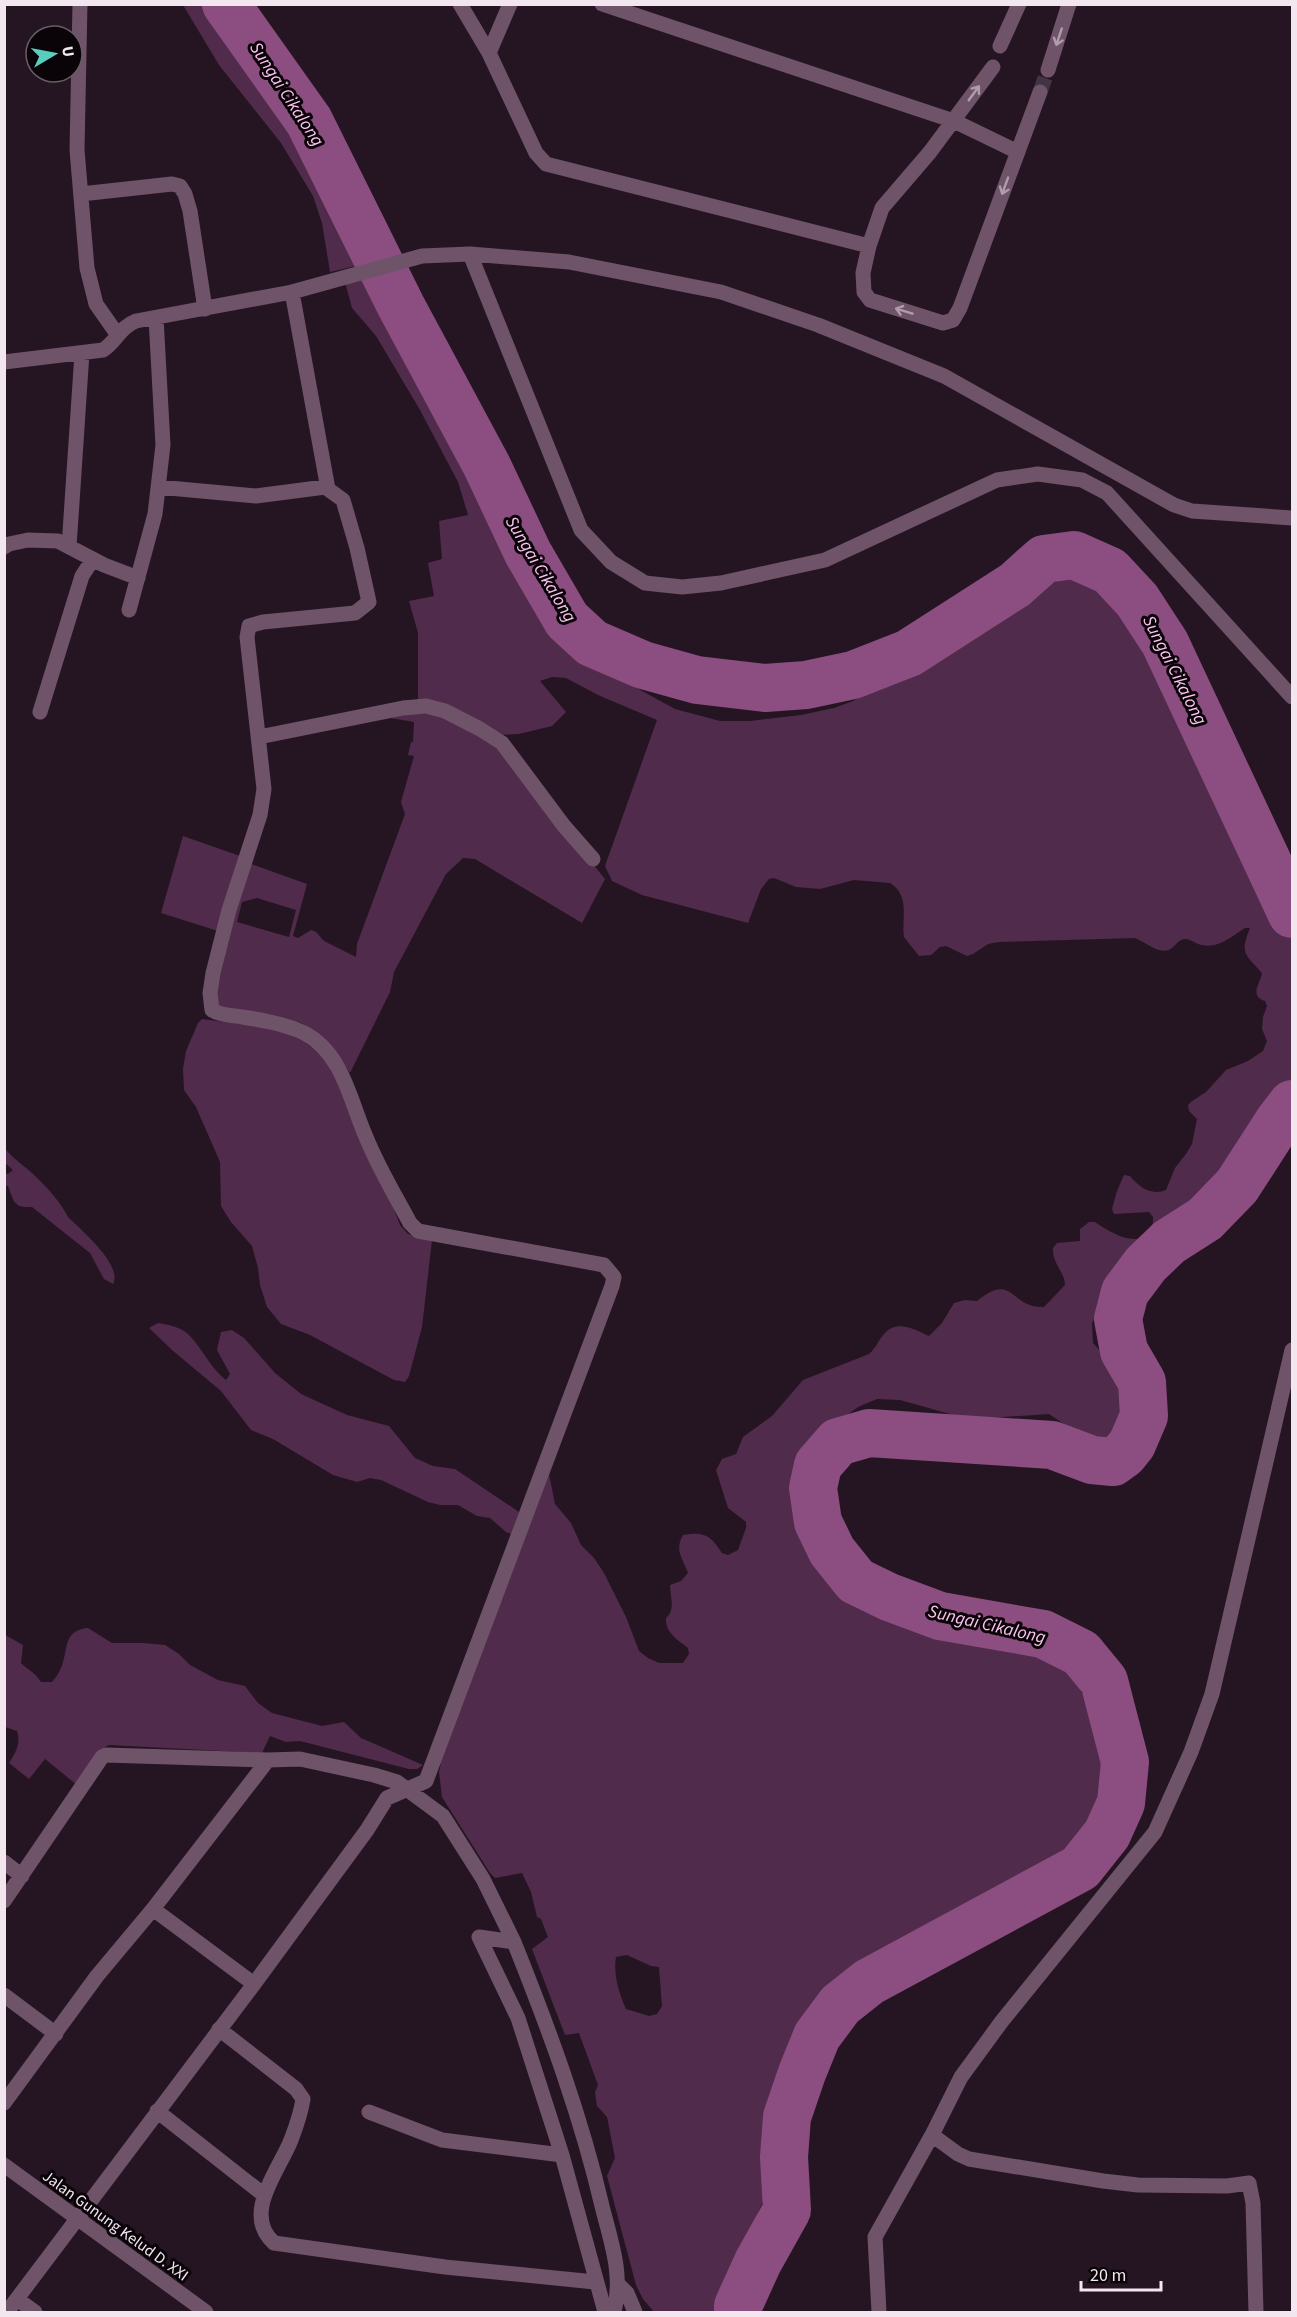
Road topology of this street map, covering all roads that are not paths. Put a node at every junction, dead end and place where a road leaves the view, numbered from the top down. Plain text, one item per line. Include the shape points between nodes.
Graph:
1 (80, 4) edge
2 (459, 4) edge
3 (510, 4) edge
4 (602, 4) edge
5 (1020, 4) edge
6 (1070, 4) edge
7 (1000, 46) dead end
8 (489, 53) junction
9 (993, 67) dead end
10 (1048, 70) tunnel mouth
11 (1040, 92) tunnel mouth
12 (954, 121) junction
13 (1018, 152) junction
14 (81, 194) junction
15 (869, 246) junction
16 (470, 254) junction
17 (292, 292) junction
18 (205, 309) junction
19 (156, 318) junction
20 (117, 334) junction
21 (82, 353) junction
22 (5, 359) edge
23 (158, 487) junction
24 (328, 489) junction
25 (1293, 518) edge
26 (4, 547) edge
27 (69, 547) junction
28 (93, 559) junction
29 (138, 578) junction
30 (129, 610) dead end
31 (1293, 697) edge
32 (40, 712) dead end
33 (259, 737) junction
34 (593, 860) dead end
35 (1293, 1350) edge
36 (268, 1760) junction
37 (406, 1788) junction
38 (4, 1862) edge
39 (22, 1876) junction
40 (4, 1901) edge
41 (153, 1909) junction
42 (514, 1942) junction
43 (254, 1984) junction
44 (4, 1995) edge
45 (219, 2029) junction
46 (56, 2034) junction
47 (4, 2103) edge
48 (157, 2111) junction
49 (369, 2112) dead end
50 (932, 2135) junction
51 (562, 2154) junction
52 (4, 2165) edge
53 (264, 2195) junction
54 (76, 2218) junction
55 (595, 2282) junction
56 (618, 2284) junction
57 (17, 2299) junction
58 (7, 2313) edge
59 (35, 2313) edge
60 (206, 2313) edge
61 (605, 2313) edge
62 (614, 2313) edge
63 (635, 2313) edge
64 (879, 2313) edge
65 (1256, 2313) edge

1 - 14 street via 77,150
2 - 8 street
3 - 8 street
4 - 12 street
5 - 7 street
6 -> 10 street
8 - 15 street via 536,153 546,164
12 -> 9 street
11 - 13 street
12 - 13 street
12 - 15 street via 882,208
13 -> 15 street via 953,320 943,323 870,300 864,292 863,273
14 - 18 street via 180,186 190,211
14 - 20 street via 87,268 96,304
16 - 17 street via 422,256
16 - 25 street via 569,262 721,292 944,376 1174,505 1192,511
16 - 31 street via 580,530 611,562 645,583 721,584 825,560 998,480 1038,474 1082,480 1107,493
17 - 18 street
17 - 24 street
18 - 19 street
19 - 20 street via 125,325
19 - 23 street via 163,445
20 - 21 street via 103,350
21 - 22 street
21 - 27 street
23 - 24 street via 256,496 316,487
23 - 29 street
24 - 33 street via 343,500 369,602 355,613 249,626
26 - 27 street via 28,540 58,541
27 - 28 street
28 - 29 street
28 - 32 street via 82,576
29 - 30 street
33 - 34 street via 402,708 426,706 445,711 502,743
33 - 37 street via 264,789 260,815 213,973 212,1010 291,1028 307,1035 332,1057 366,1138 410,1223 418,1231 604,1265 614,1276 426,1781
35 - 50 street via 1212,1694 1155,1832 995,2031 961,2078
36 - 37 street via 300,1759 374,1774
36 - 39 street via 106,1755
36 - 41 street
37 - 42 street via 443,1816 483,1879
37 - 43 street via 387,1797
38 - 39 street
39 - 40 street
41 - 43 street
41 - 46 street via 97,1976
42 - 51 street via 479,1936 518,2018
42 - 56 street via 560,2058 589,2148 617,2263
43 - 45 street
44 - 46 street
45 - 48 street
45 - 53 street via 296,2089 303,2099 291,2141
46 - 47 street
48 - 53 street
48 - 54 street
49 - 51 street via 442,2140
50 - 64 street via 875,2237
50 - 65 street via 969,2159 1103,2181 1167,2186 1249,2183
51 - 55 street
52 - 54 street, Jalan Gunung Kelud D. XXI
53 - 55 street via 263,2222 273,2243 445,2267
54 - 57 street
54 - 60 street, Jalan Gunung Kelud D. XXI
55 - 61 street
56 - 62 street
56 - 63 street via 627,2293
57 - 58 street
57 - 59 street

